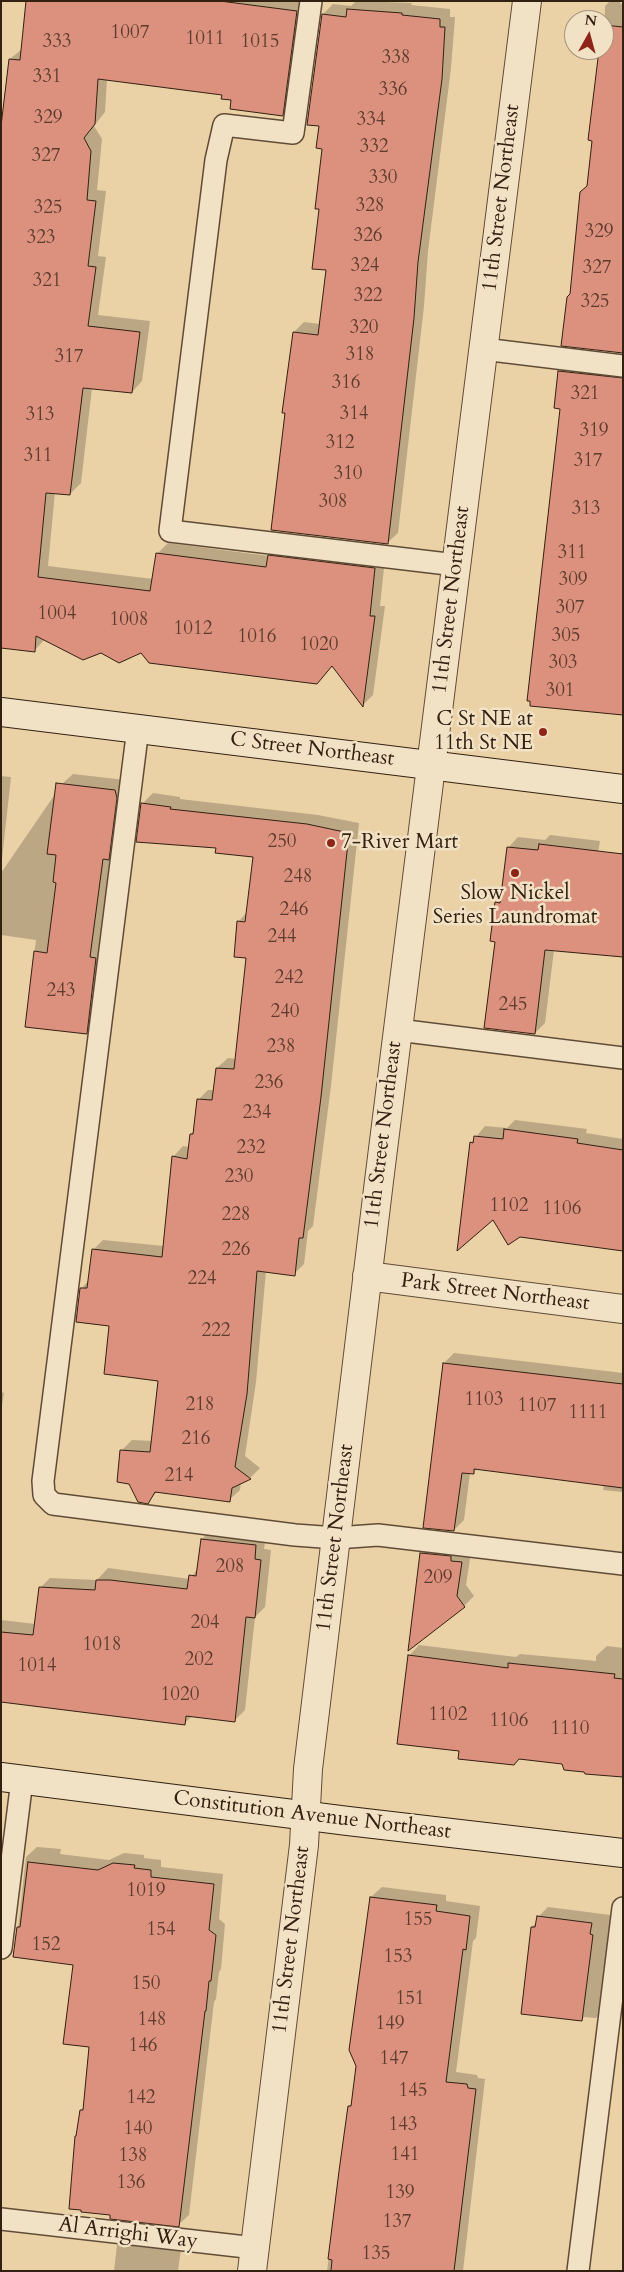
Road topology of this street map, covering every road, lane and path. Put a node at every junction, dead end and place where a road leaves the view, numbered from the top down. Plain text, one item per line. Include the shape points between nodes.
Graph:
1 (311, 1) edge
2 (526, 1) edge
3 (483, 350) junction
4 (623, 366) edge
5 (456, 565) junction
6 (1, 712) edge
7 (138, 728) junction
8 (431, 766) junction
9 (623, 789) edge
10 (398, 1030) junction
11 (623, 1058) edge
12 (367, 1276) junction
13 (623, 1309) edge
14 (336, 1538) junction
15 (623, 1564) edge
16 (12, 1779) edge
17 (306, 1816) junction
18 (623, 1853) edge
19 (623, 1908) edge
20 (1, 1948) edge
21 (1, 2219) edge
22 (254, 2259) edge
23 (578, 2271) edge

1 - 5 lane via 293,133 224,125 216,160 170,531
2 - 3 street, 11th Street Northeast
3 - 4 lane
3 - 5 street, 11th Street Northeast
5 - 8 street, 11th Street Northeast
6 - 7 street, C Street Northeast
7 - 8 street, C Street Northeast
7 - 14 lane via 43,1481 44,1495 53,1504
8 - 9 street, C Street Northeast
8 - 10 street, 11th Street Northeast
10 - 11 lane
10 - 12 street, 11th Street Northeast
12 - 13 street, Park Street Northeast
12 - 14 street, 11th Street Northeast
14 - 15 lane via 378,1535
14 - 17 street, 11th Street Northeast via 308,1769
16 - 17 street, Constitution Avenue Northeast
16 - 20 lane
17 - 18 street, Constitution Avenue Northeast
17 - 22 street, 11th Street Northeast
19 - 23 lane
21 - 22 lane, Al Arrighi Way

